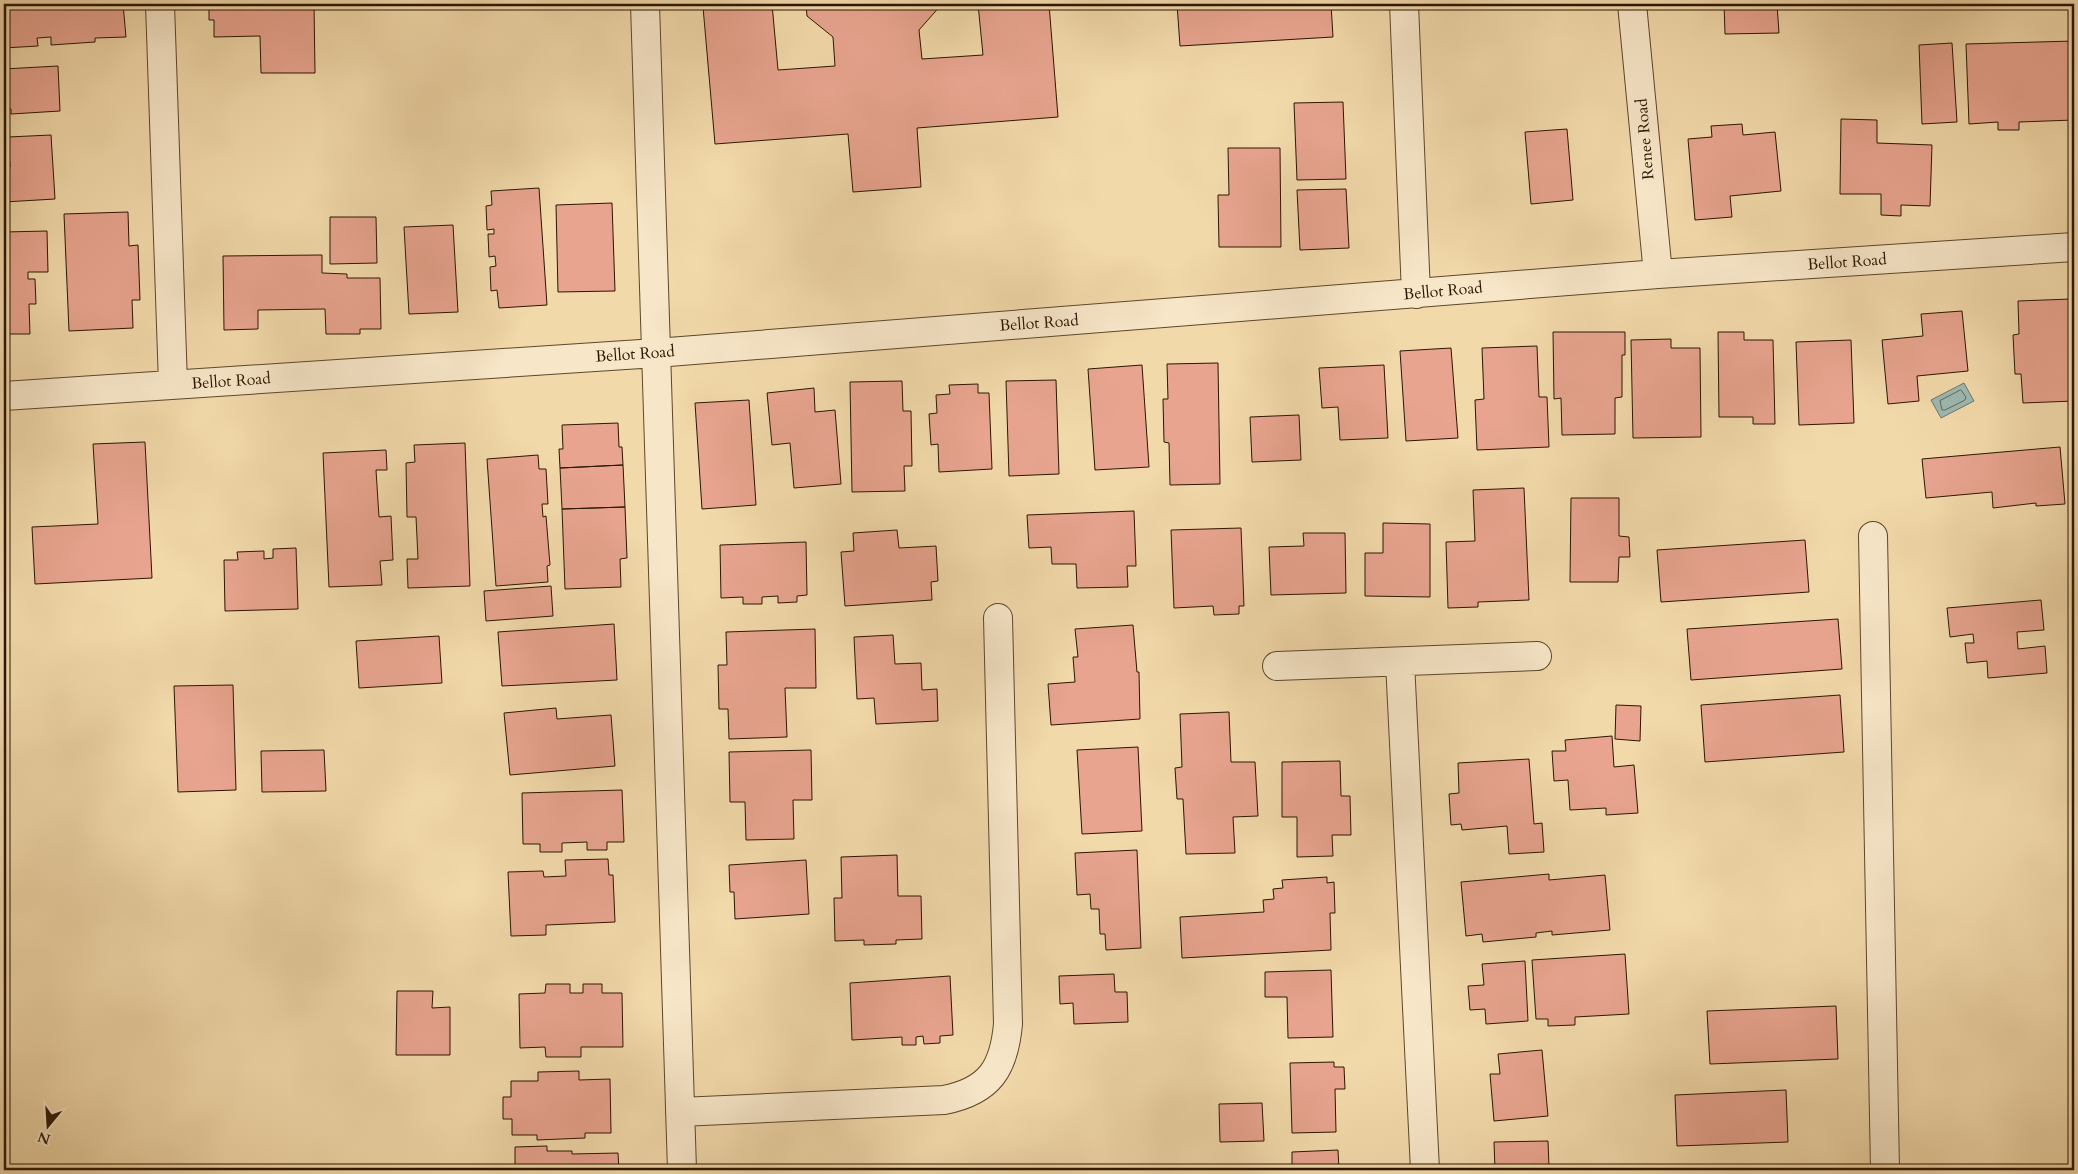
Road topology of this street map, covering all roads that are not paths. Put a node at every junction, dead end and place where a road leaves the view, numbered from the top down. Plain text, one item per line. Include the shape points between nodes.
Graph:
1 (160, 4) edge
2 (645, 4) edge
3 (1404, 4) edge
4 (1632, 4) edge
5 (2074, 247) edge
6 (1658, 274) junction
7 (1416, 294) junction
8 (656, 353) junction
9 (173, 384) junction
10 (4, 396) edge
11 (1873, 536) dead end
12 (998, 618) dead end
13 (1538, 656) dead end
14 (1400, 662) junction
15 (1276, 666) dead end
16 (680, 1112) junction
17 (682, 1170) edge
18 (1426, 1170) edge
19 (1885, 1170) edge

1 - 9 street
2 - 8 street
3 - 7 street
4 - 6 street, Renee Road
5 - 6 street, Bellot Road
6 - 7 street, Bellot Road
7 - 8 street, Bellot Road
8 - 9 street, Bellot Road
8 - 16 street
9 - 10 street, Bellot Road
11 - 19 street
12 - 16 street via 1008,1024 998,1066 988,1081 967,1094 944,1100
13 - 14 street
14 - 15 street
14 - 18 street
16 - 17 street

